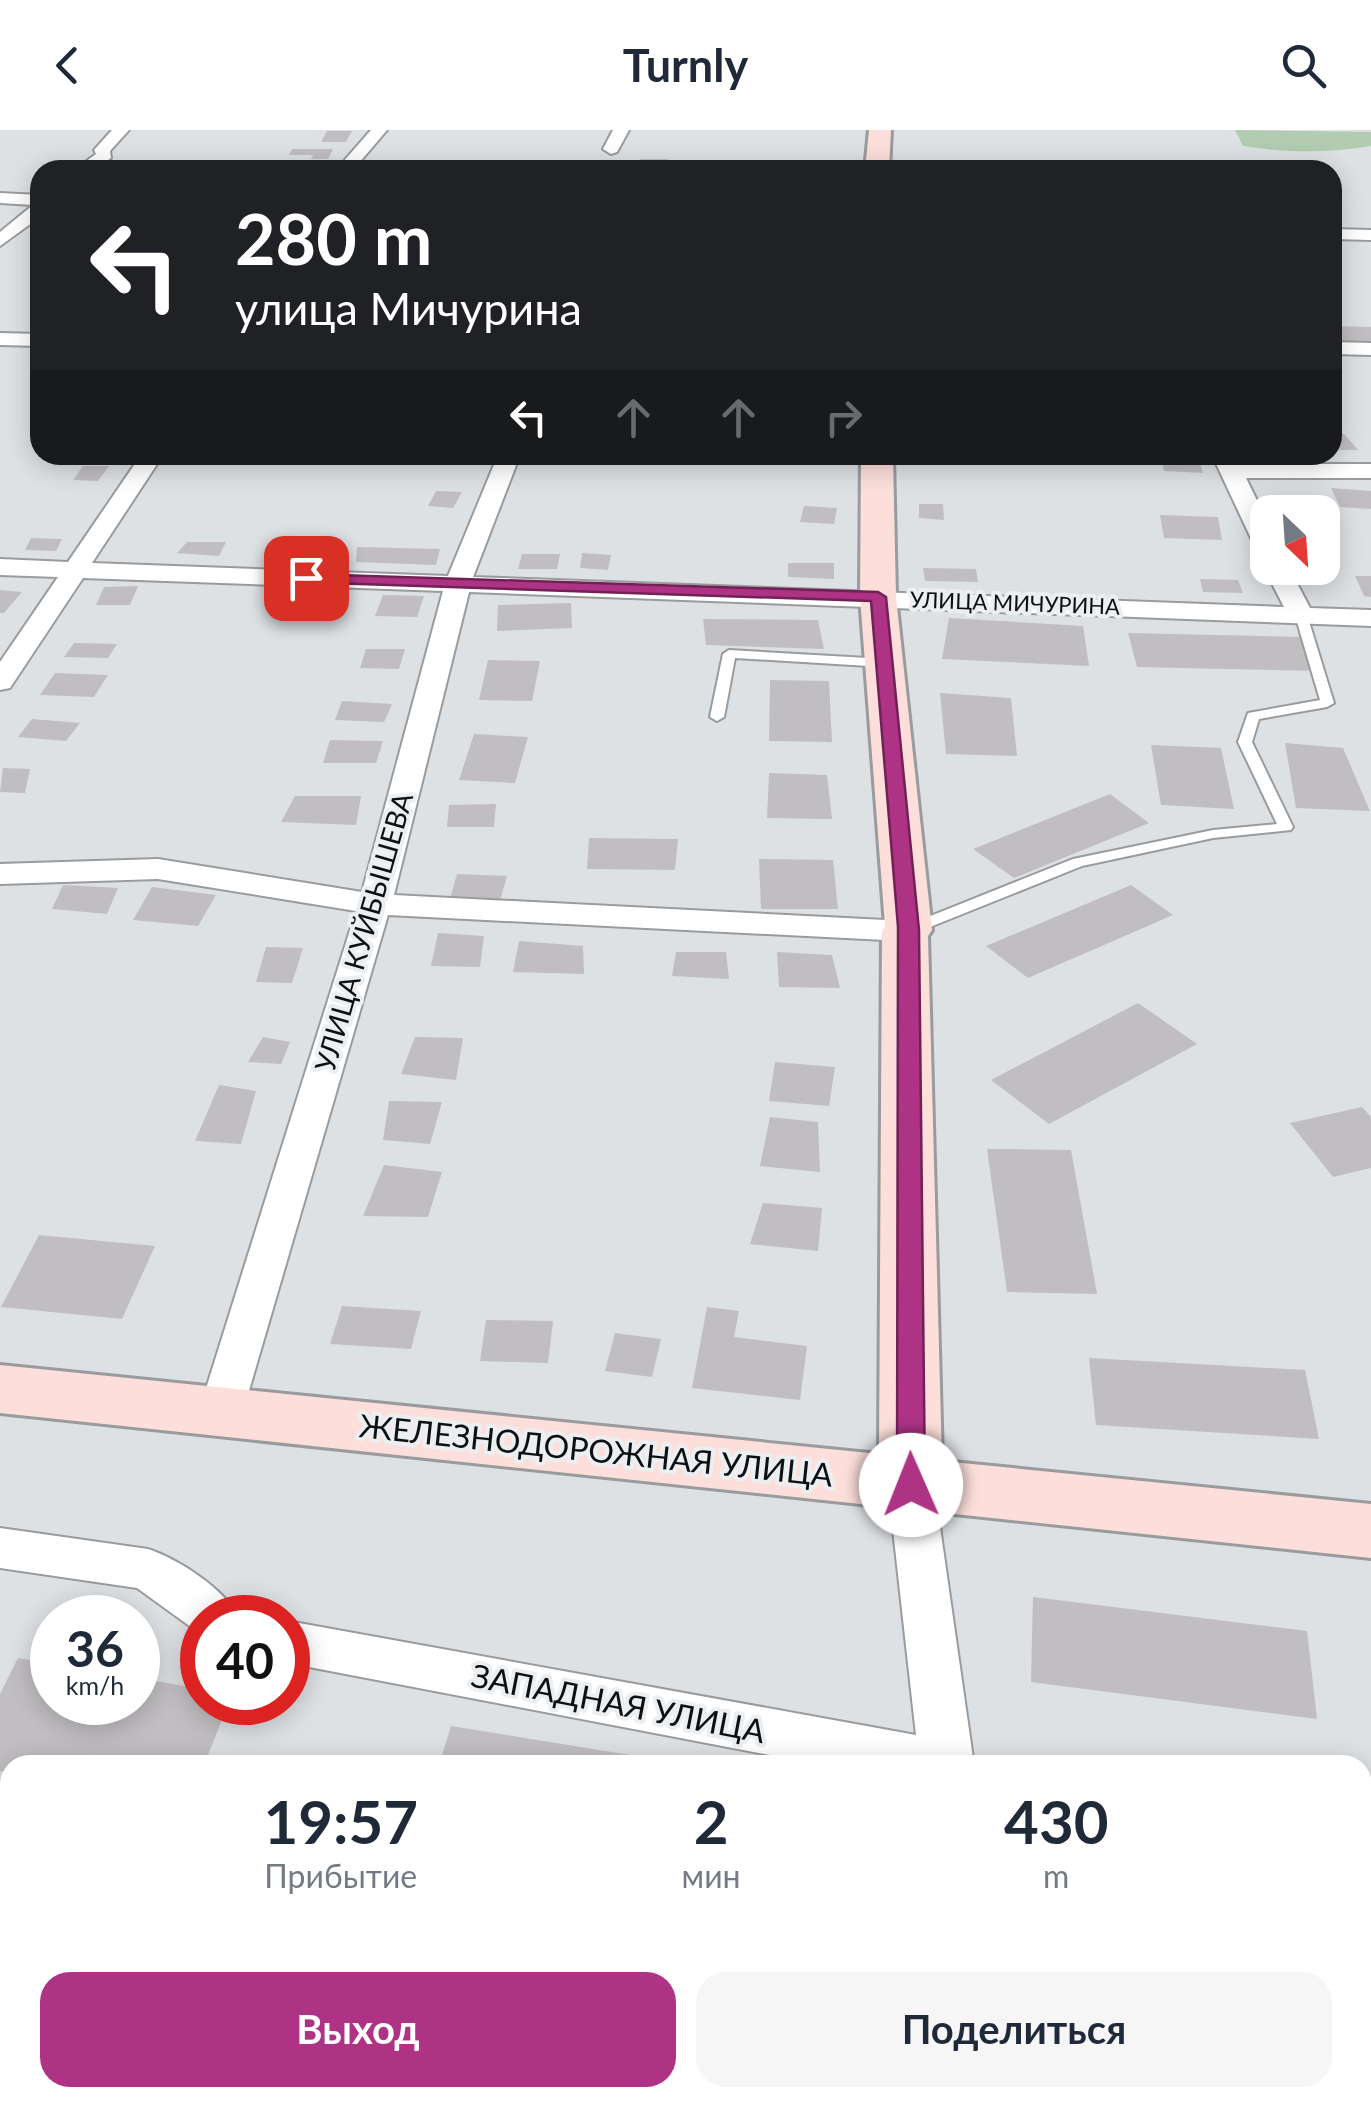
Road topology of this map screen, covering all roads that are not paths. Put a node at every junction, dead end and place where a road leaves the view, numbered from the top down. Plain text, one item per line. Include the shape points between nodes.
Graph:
1 (121, 130) edge
2 (379, 130) edge
3 (621, 130) edge
4 (880, 130) edge
5 (611, 149) dead end
6 (97, 160) edge
7 (353, 160) edge
8 (878, 160) edge
9 (0, 198) edge
10 (30, 200) edge
11 (30, 216) edge
12 (1342, 234) edge
13 (1371, 235) edge
14 (0, 240) edge
15 (0, 340) edge
16 (30, 340) edge
17 (1342, 348) edge
18 (1371, 349) edge
19 (145, 465) edge
20 (504, 465) edge
21 (877, 465) edge
22 (1227, 465) edge
23 (1262, 465) edge
24 (1371, 471) edge
25 (1250, 512) edge
26 (0, 567) edge
27 (76, 571) junction
28 (458, 584) junction
29 (1286, 585) edge
30 (878, 597) junction
31 (1301, 615) junction
32 (1371, 618) edge
33 (884, 663) junction
34 (0, 682) edge
35 (717, 717) dead end
36 (0, 874) edge
37 (375, 904) junction
38 (907, 930) junction
39 (0, 1388) edge
40 (220, 1411) junction
41 (911, 1485) junction
42 (1371, 1531) edge
43 (0, 1548) edge
44 (184, 1595) edge
45 (310, 1646) edge
46 (893, 1755) edge
47 (945, 1755) edge

1 - 6 street
2 - 7 street
3 - 5 street
4 - 8 street
9 - 10 street
11 - 14 street
12 - 13 street
15 - 16 street
17 - 18 street
19 - 27 street
20 - 28 street, УЛИЦА КУЙБЫШЕВА
21 - 30 street
22 - 25 street
23 - 24 street
26 - 27 street, УЛИЦА МИЧУРИНА
27 - 28 street, УЛИЦА МИЧУРИНА
27 - 34 street
28 - 30 street, УЛИЦА МИЧУРИНА
28 - 37 street, УЛИЦА КУЙБЫШЕВА
29 - 31 street
30 - 31 street, УЛИЦА МИЧУРИНА
30 - 33 street
31 - 32 street, УЛИЦА МИЧУРИНА
31 - 38 lane via 1327,703 1252,716 1244,742 1286,827 1213,834 1078,862
33 - 35 lane via 729,654
33 - 38 street
36 - 37 street via 158,869
37 - 38 street
37 - 40 street, УЛИЦА КУЙБЫШЕВА
38 - 41 street
39 - 40 street, ЖЕЛЕЗНОДОРОЖНАЯ УЛИЦА
40 - 41 street, ЖЕЛЕЗНОДОРОЖНАЯ УЛИЦА
41 - 42 street, ЖЕЛЕЗНОДОРОЖНАЯ УЛИЦА
41 - 47 street
43 - 44 street via 148,1569
45 - 46 street, ЗАПАДНАЯ УЛИЦА

